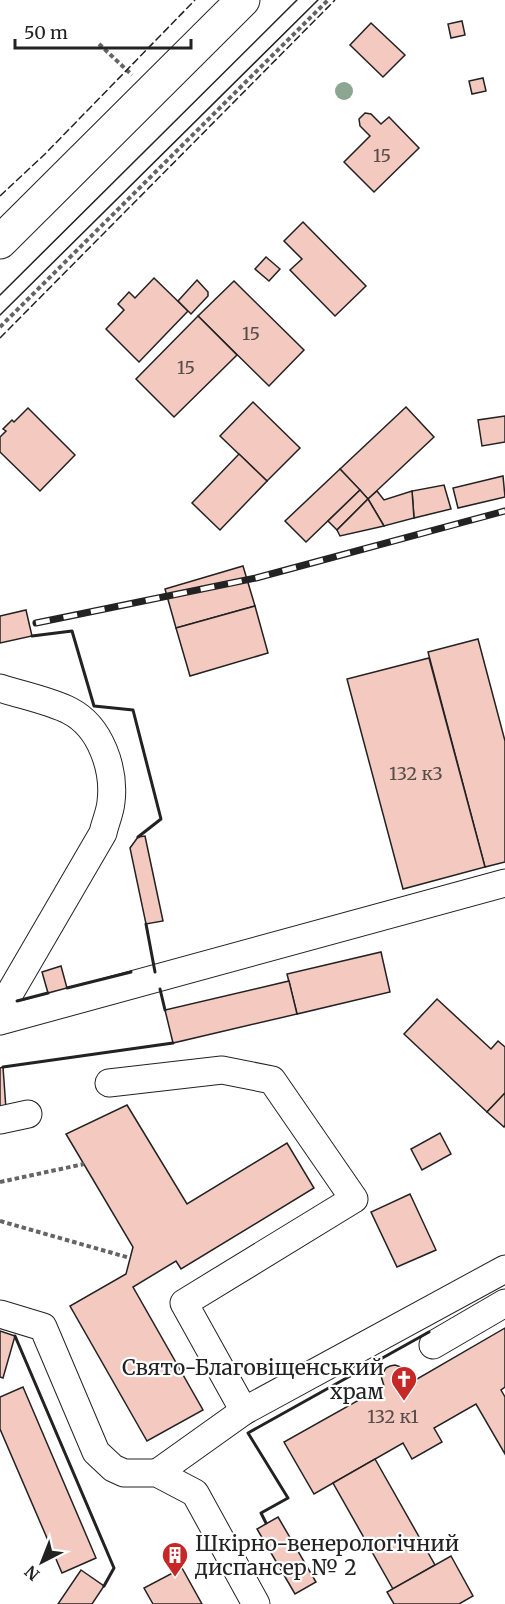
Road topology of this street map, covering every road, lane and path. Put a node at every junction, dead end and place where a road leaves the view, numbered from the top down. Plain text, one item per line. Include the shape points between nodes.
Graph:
1 (243, 0) edge
2 (328, 0) edge
3 (99, 44) dead end
4 (127, 70) dead end
5 (0, 242) edge
6 (0, 327) edge
7 (0, 688) edge
8 (505, 883) edge
9 (0, 1010) edge
10 (0, 1021) edge
11 (109, 1083) dead end
12 (28, 1114) dead end
13 (0, 1120) edge
14 (84, 1164) dead end
15 (0, 1182) edge
16 (0, 1221) edge
17 (130, 1258) dead end
18 (505, 1269) edge
19 (505, 1303) edge
20 (0, 1314) edge
21 (433, 1345) dead end
22 (244, 1411) junction
23 (157, 1473) junction
24 (256, 1604) edge

1 - 5 main road
2 - 6 path
3 - 4 path
7 - 9 street via 70,711 89,725 105,756 111,802 103,834
8 - 10 street
11 - 22 street via 222,1070 272,1080 354,1199 184,1303
12 - 13 street
14 - 15 path
16 - 17 path
18 - 22 street
19 - 21 street
20 - 23 street via 43,1327 96,1452 103,1460 124,1473
22 - 23 street
23 - 24 street via 195,1493

